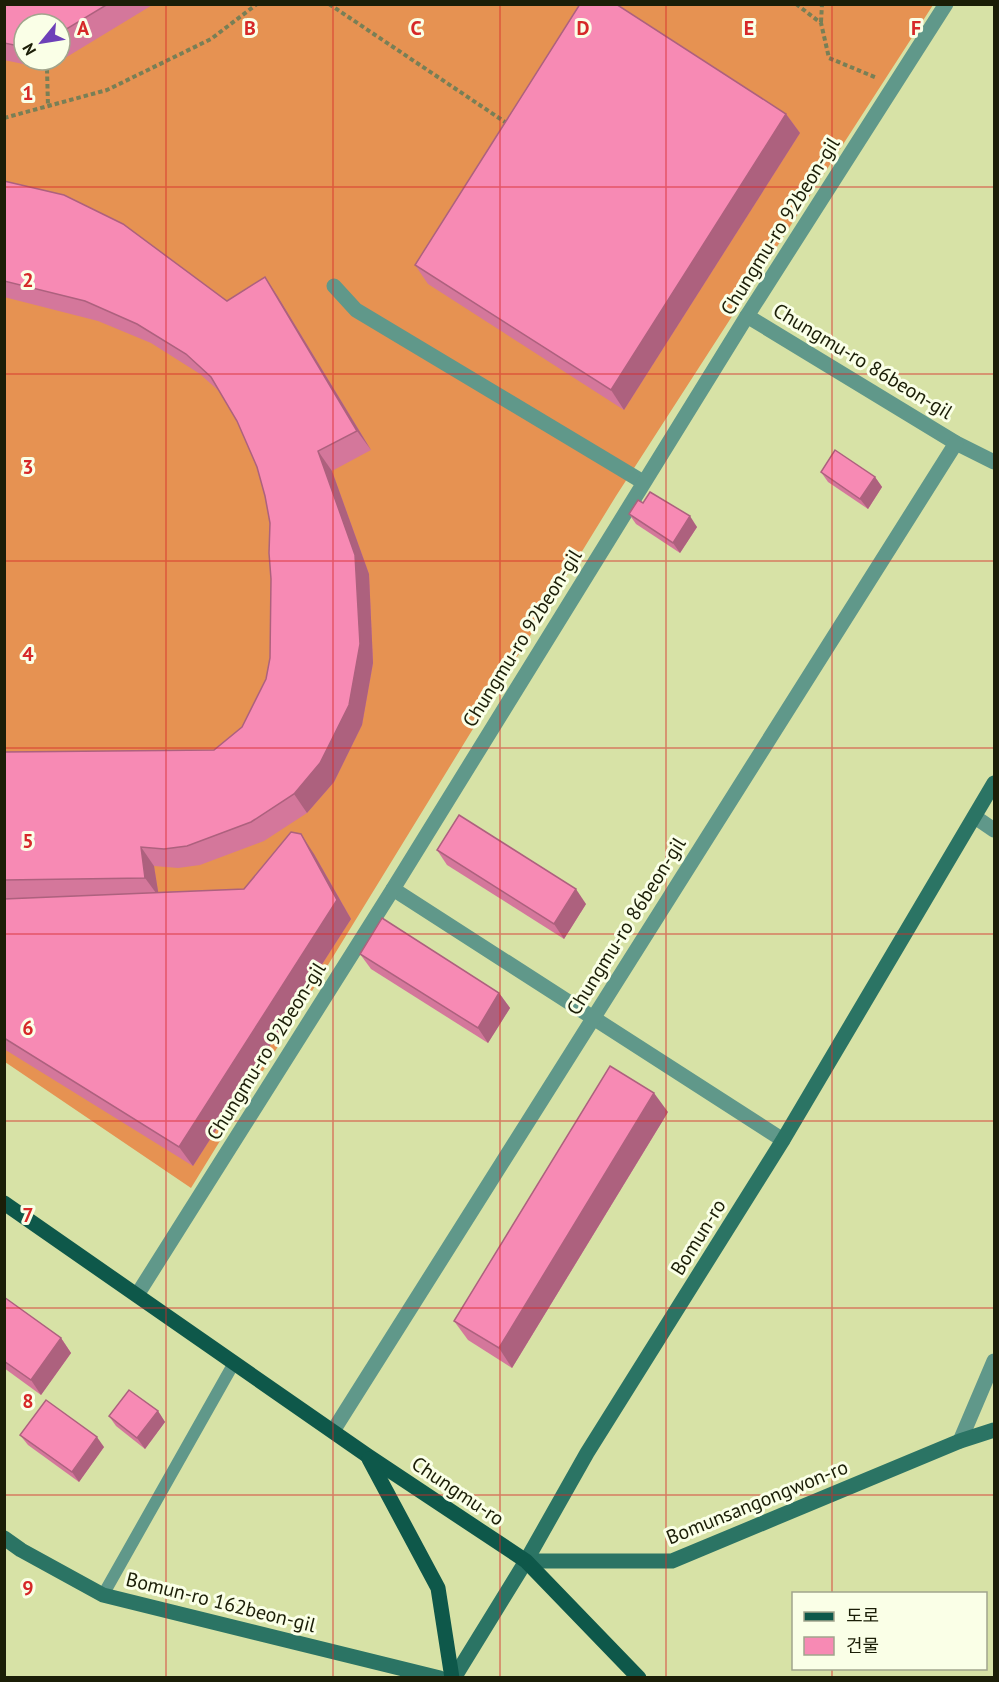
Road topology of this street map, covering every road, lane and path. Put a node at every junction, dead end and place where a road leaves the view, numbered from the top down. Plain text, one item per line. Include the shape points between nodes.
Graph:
1 (257, 4) edge
2 (329, 4) edge
3 (796, 4) edge
4 (822, 4) edge
5 (946, 4) edge
6 (821, 23) junction
7 (47, 72) edge
8 (894, 85) junction
9 (48, 106) junction
10 (4, 118) edge
11 (514, 128) edge
12 (334, 286) dead end
13 (747, 316) junction
14 (956, 443) junction
15 (994, 462) edge
16 (643, 482) junction
17 (994, 783) edge
18 (975, 817) junction
19 (994, 830) edge
20 (393, 889) junction
21 (592, 1019) junction
22 (783, 1140) junction
23 (4, 1203) edge
24 (137, 1295) junction
25 (994, 1361) edge
26 (234, 1363) junction
27 (994, 1430) edge
28 (333, 1431) junction
29 (960, 1441) junction
30 (368, 1456) junction
31 (4, 1538) edge
32 (526, 1562) junction
33 (103, 1595) junction
34 (440, 1677) edge
35 (453, 1677) edge
36 (639, 1677) edge

1 - 9 path via 211,39 128,80 107,90
2 - 11 path
3 - 6 path
4 - 6 path
5 - 8 street, Chungmu-ro 92beon-gil
6 - 8 path via 829,58
7 - 9 path
8 - 13 street, Chungmu-ro 92beon-gil
9 - 10 path
12 - 16 street via 356,310
13 - 14 street, Chungmu-ro 86beon-gil
13 - 16 street, Chungmu-ro 92beon-gil
14 - 15 street, Chungmu-ro 86beon-gil
14 - 21 street, Chungmu-ro 86beon-gil
16 - 20 street, Chungmu-ro 92beon-gil
17 - 18 main road, Bomun-ro
18 - 19 street
18 - 22 main road, Bomun-ro
20 - 21 street
20 - 24 street, Chungmu-ro 92beon-gil
21 - 22 street
21 - 28 street, Chungmu-ro 86beon-gil
22 - 32 main road, Bomun-ro via 587,1453
23 - 24 main road, Chungmu-ro
24 - 26 main road, Chungmu-ro
25 - 29 street
26 - 28 main road, Chungmu-ro
26 - 33 lane
27 - 29 main road, Bomunsangongwon-ro
28 - 30 main road, Chungmu-ro
29 - 32 main road, Bomunsangongwon-ro via 672,1561
30 - 32 main road, Chungmu-ro
30 - 35 main road via 438,1588
31 - 33 main road, Bomun-ro 162beon-gil
32 - 35 main road, Bomun-ro
32 - 36 main road, Chungmu-ro
33 - 34 main road, Bomun-ro 162beon-gil

